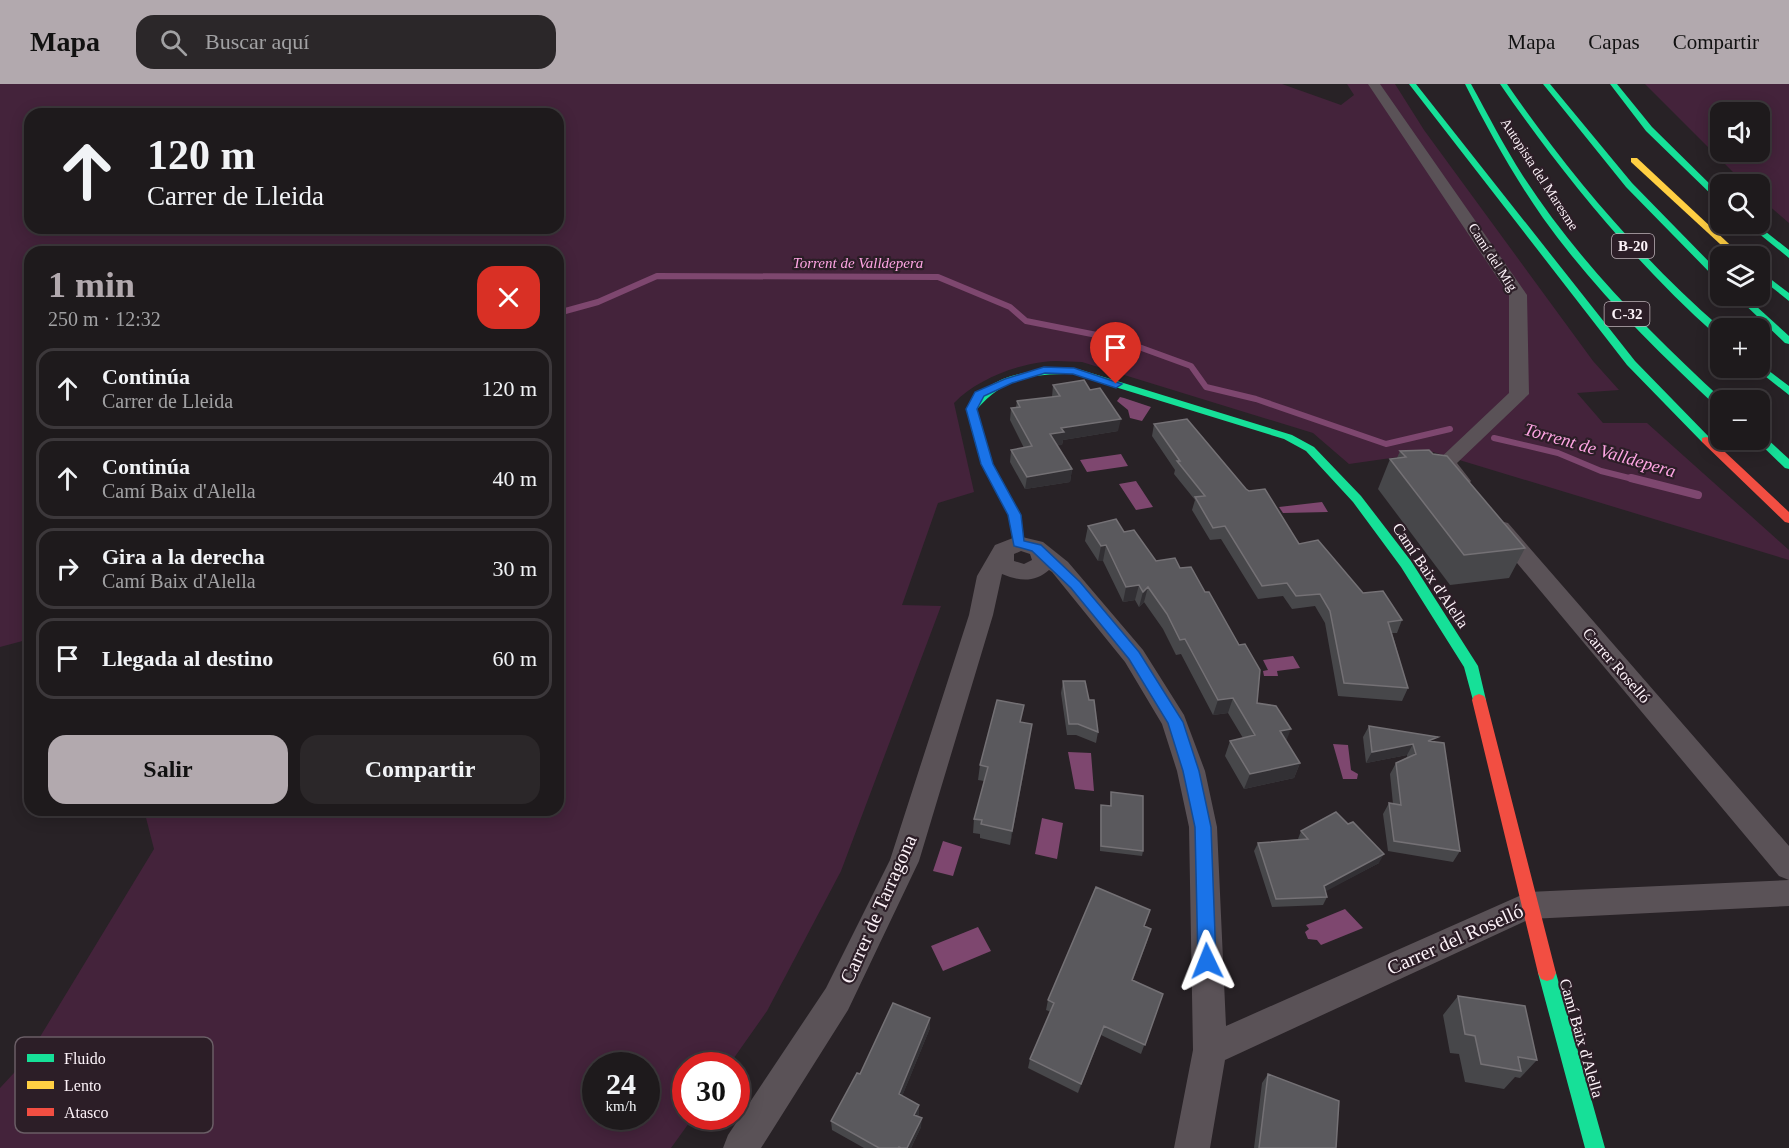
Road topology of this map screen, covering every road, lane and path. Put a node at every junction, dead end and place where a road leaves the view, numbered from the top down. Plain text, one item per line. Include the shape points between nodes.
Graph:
1 (1374, 84) edge
2 (1412, 84) edge
3 (1468, 84) edge
4 (1503, 84) edge
5 (1546, 84) edge
6 (1613, 84) edge
7 (1624, 150) dead end
8 (1710, 188) edge
9 (1544, 214) junction
10 (1763, 234) edge
11 (1726, 246) edge
12 (1789, 255) edge
13 (1710, 269) edge
14 (1770, 282) edge
15 (1789, 298) edge
16 (1751, 306) edge
17 (1591, 315) junction
18 (1710, 324) edge
19 (1789, 341) edge
20 (1770, 376) edge
21 (1789, 392) edge
22 (1710, 394) edge
23 (1770, 447) edge
24 (1445, 463) joint
25 (1789, 465) edge
26 (1789, 519) edge
27 (1010, 551) junction
28 (1032, 566) junction
29 (981, 615) junction
30 (1789, 867) edge
31 (1789, 893) edge
32 (1528, 906) junction
33 (1210, 1050) junction
34 (741, 1148) edge
35 (1192, 1148) edge
36 (1595, 1148) edge

1 - 24 street, Camí del Mig via 1518,295 1519,394
2 - 17 main road
3 - 9 main road, Autopista del Maresme / C-32 via 1479,110
4 - 18 main road, B-20 via 1551,152
5 - 13 main road, B-20 via 1588,139 1670,231
6 - 8 main road via 1648,129
7 - 11 main road
9 - 17 main road
9 - 22 main road, Autopista del Maresme / C-32 via 1626,313
10 - 12 main road
14 - 15 main road
16 - 19 main road
17 - 26 main road via 1681,416
20 - 21 main road
23 - 25 main road
24 - 30 street, Carrer Roselló
27 - 28 street via 1031,545
27 - 29 street, Carrer de Tarragona via 989,576
27 - 32 main road, Camí Baix d'Alella via 1015,515 987,464 971,409 979,394 1017,378 1060,369 1288,437 1310,449 1357,499 1406,564 1471,666
28 - 29 street, Carrer de Tarragona
28 - 33 street via 1086,600 1134,656 1175,722 1203,827
29 - 34 street, Carrer de Tarragona via 904,861 837,999
31 - 32 street, Carrer del Roselló
32 - 33 street, Carrer del Roselló
32 - 36 main road, Camí Baix d'Alella
33 - 35 street

